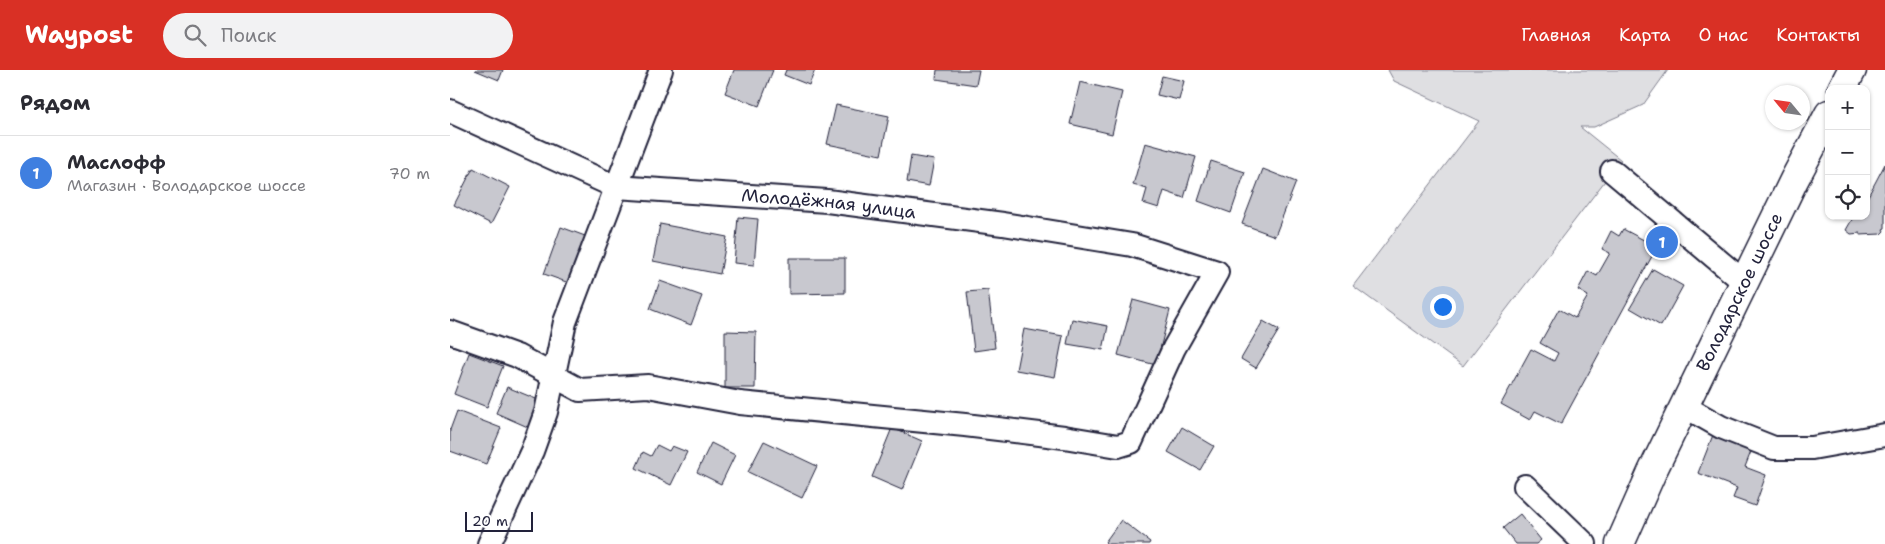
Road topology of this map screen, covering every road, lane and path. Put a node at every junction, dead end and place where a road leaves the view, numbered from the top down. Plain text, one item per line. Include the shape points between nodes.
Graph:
1 (661, 70) edge
2 (1852, 70) edge
3 (1844, 85) edge
4 (450, 111) edge
5 (1825, 122) edge
6 (1612, 172) dead end
7 (616, 187) junction
8 (1744, 282) junction
9 (450, 332) edge
10 (554, 377) junction
11 (1684, 406) junction
12 (1885, 435) edge
13 (1525, 486) dead end
14 (489, 544) edge
15 (1585, 544) edge
16 (1620, 544) edge

1 - 7 street
2 - 3 main road
4 - 7 street, Молодёжная улица
5 - 8 main road, Володарское шоссе
6 - 8 street
7 - 10 street via 565,322
7 - 10 street, Молодёжная улица via 827,201 1003,224 1132,245 1217,272 1174,348 1131,442 1118,446 974,426 740,403 648,386 580,390
8 - 11 main road, Володарское шоссе
9 - 10 street via 517,356
10 - 14 street via 532,451
11 - 12 street via 1721,427 1774,448 1812,448
11 - 16 main road, Володарское шоссе
13 - 15 street

